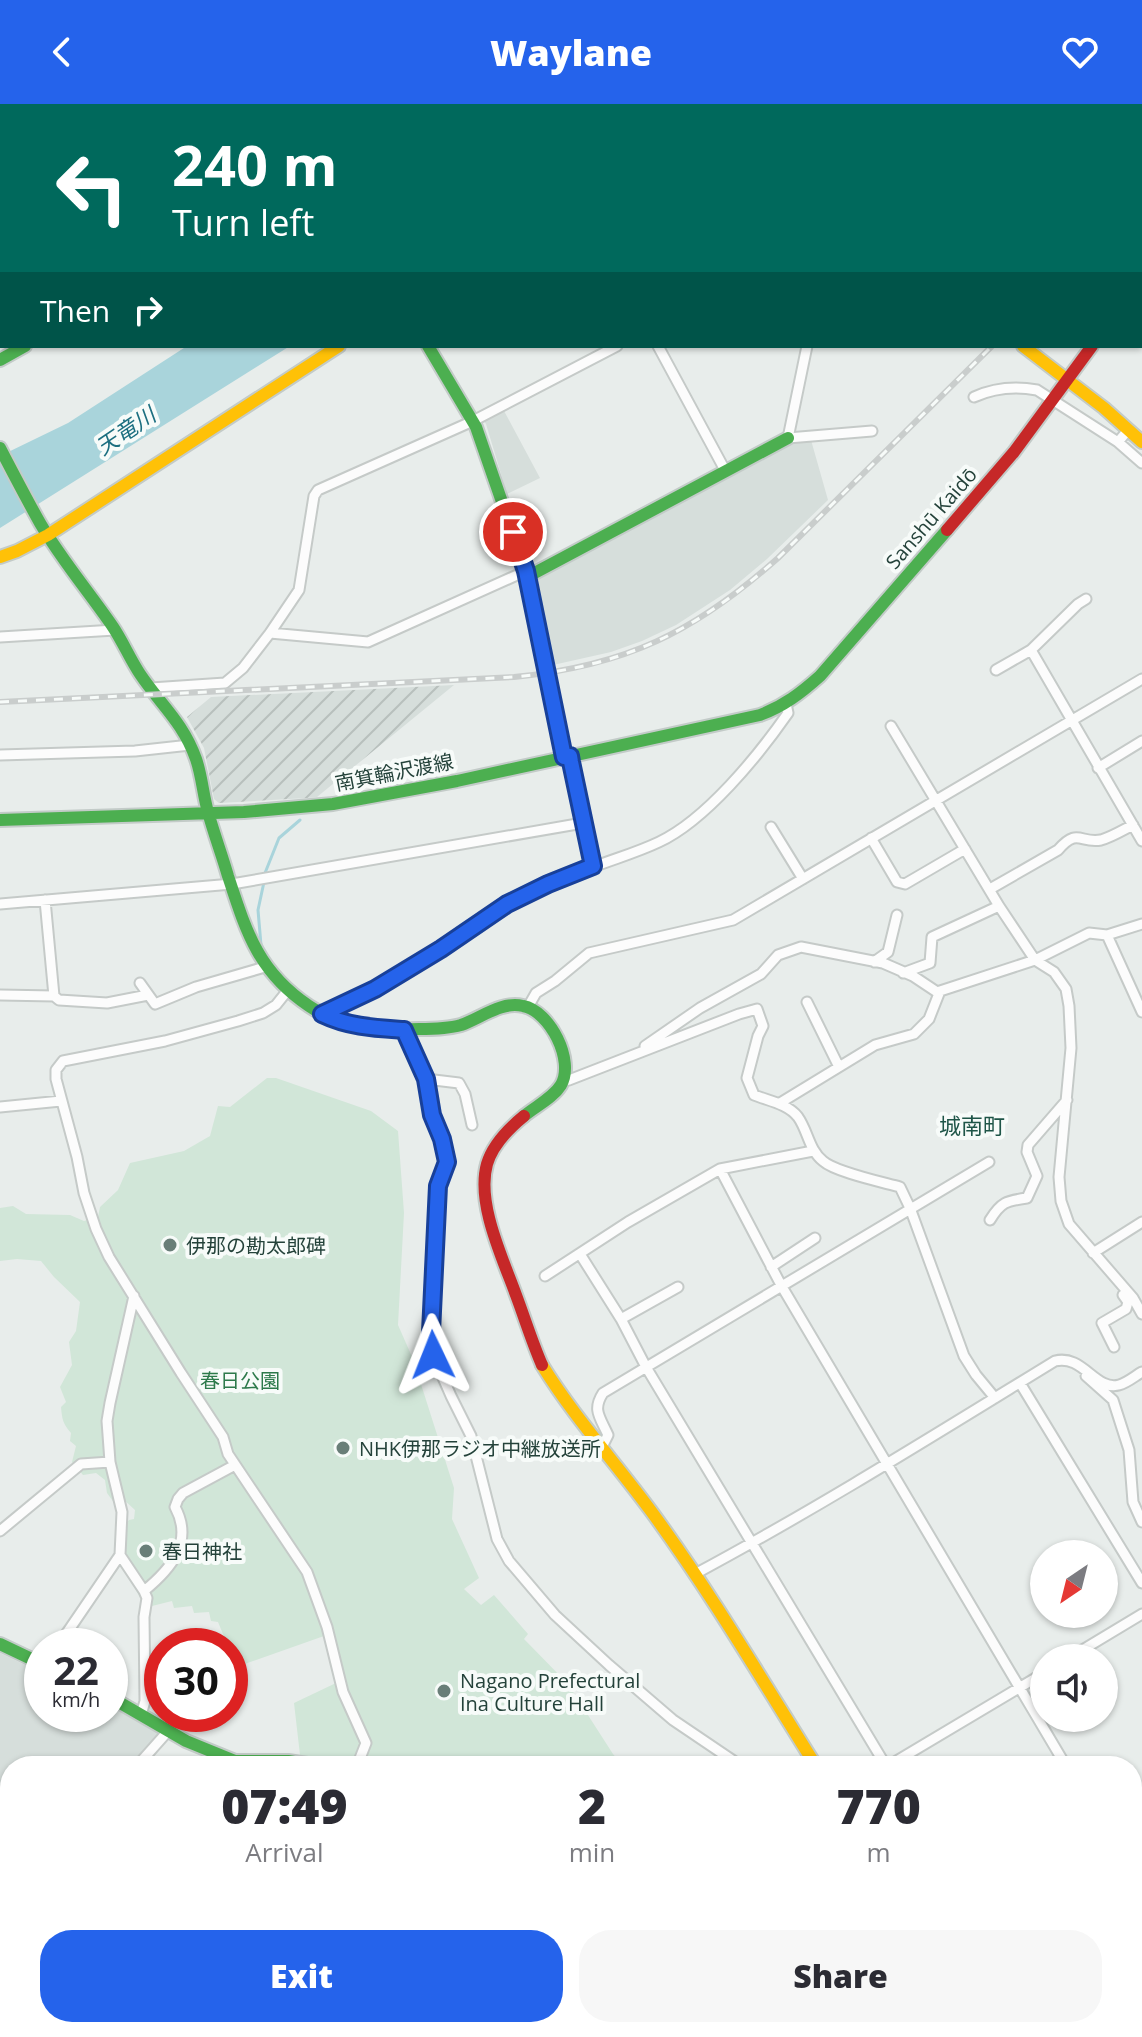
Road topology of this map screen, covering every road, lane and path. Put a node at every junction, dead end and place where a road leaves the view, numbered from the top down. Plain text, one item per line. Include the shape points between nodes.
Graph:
1 (21, 348) edge
2 (336, 348) edge
3 (429, 348) edge
4 (613, 348) edge
5 (659, 348) edge
6 (807, 348) edge
7 (1026, 348) edge
8 (1090, 348) edge
9 (0, 360) edge
10 (1067, 379) junction
11 (974, 397) dead end
12 (1053, 398) junction
13 (473, 421) junction
14 (1129, 429) junction
15 (872, 431) dead end
16 (788, 438) junction
17 (1118, 442) junction
18 (1142, 442) edge
19 (0, 448) edge
20 (1142, 463) edge
21 (726, 472) junction
22 (44, 530) junction
23 (0, 557) edge
24 (527, 574) junction
25 (1086, 599) dead end
26 (115, 630) junction
27 (270, 633) junction
28 (0, 637) edge
29 (1031, 650) junction
30 (996, 670) dead end
31 (1142, 679) edge
32 (151, 688) junction
33 (786, 704) junction
34 (1071, 720) junction
35 (891, 726) dead end
36 (1142, 741) edge
37 (190, 745) junction
38 (0, 755) edge
39 (567, 757) junction
40 (1098, 768) junction
41 (936, 800) junction
42 (208, 812) junction
43 (0, 820) edge
44 (583, 823) junction
45 (771, 827) dead end
46 (1138, 831) edge
47 (871, 838) junction
48 (965, 849) junction
49 (593, 866) junction
50 (803, 879) junction
51 (232, 884) junction
52 (990, 889) junction
53 (45, 900) junction
54 (0, 904) edge
55 (999, 906) junction
56 (897, 915) dead end
57 (1142, 924) edge
58 (1107, 935) junction
59 (1035, 960) junction
60 (874, 962) junction
61 (265, 967) junction
62 (902, 973) junction
63 (140, 983) dead end
64 (288, 990) junction
65 (940, 991) junction
66 (0, 995) edge
67 (148, 995) junction
68 (54, 996) junction
69 (807, 1002) dead end
70 (528, 1007) junction
71 (1142, 1012) edge
72 (322, 1014) junction
73 (404, 1030) junction
74 (633, 1055) junction
75 (839, 1067) junction
76 (426, 1079) junction
77 (564, 1081) junction
78 (1067, 1100) junction
79 (61, 1101) junction
80 (780, 1103) junction
81 (0, 1107) edge
82 (472, 1125) dead end
83 (813, 1151) junction
84 (989, 1162) dead end
85 (720, 1169) junction
86 (910, 1208) junction
87 (990, 1220) dead end
88 (1142, 1222) edge
89 (815, 1238) dead end
90 (1093, 1253) junction
91 (580, 1254) junction
92 (1103, 1264) junction
93 (771, 1267) junction
94 (545, 1276) dead end
95 (781, 1285) junction
96 (678, 1287) dead end
97 (134, 1296) junction
98 (1142, 1314) edge
99 (621, 1319) junction
100 (1114, 1347) dead end
101 (646, 1367) junction
102 (1084, 1369) junction
103 (1142, 1372) edge
104 (1020, 1383) junction
105 (995, 1398) junction
106 (602, 1447) junction
107 (110, 1462) junction
108 (887, 1464) junction
109 (235, 1465) junction
110 (1139, 1511) edge
111 (1142, 1522) edge
112 (0, 1531) edge
113 (752, 1543) junction
114 (120, 1555) junction
115 (1142, 1555) edge
116 (1130, 1561) junction
117 (695, 1574) junction
118 (1142, 1583) edge
119 (144, 1591) junction
120 (1142, 1614) edge
121 (70, 1628) edge
122 (0, 1644) edge
123 (1092, 1644) edge
124 (24, 1655) edge
125 (1030, 1682) edge
126 (1021, 1687) junction
127 (128, 1707) edge
128 (141, 1715) junction
129 (144, 1717) edge
130 (167, 1732) edge
131 (172, 1732) edge
132 (146, 1756) edge
133 (217, 1756) edge
134 (361, 1756) edge
135 (726, 1756) edge
136 (810, 1756) edge
137 (881, 1756) edge
138 (904, 1756) edge
139 (1060, 1756) edge

1 - 9 main road
2 - 22 main road
3 - 13 main road
4 - 13 street
5 - 21 street
6 - 16 street
7 - 10 main road
8 - 10 main road, Sanshū Kaidō
10 - 12 main road, Sanshū Kaidō
10 - 14 main road
11 - 12 street via 1023,388
12 - 17 street
12 - 33 main road, Sanshū Kaidō via 1014,452 830,664
13 - 24 main road
13 - 27 street via 318,490 299,590
14 - 17 street
14 - 18 main road
15 - 16 street
16 - 21 main road
17 - 20 street
19 - 22 main road
21 - 24 main road
22 - 23 main road
22 - 26 main road
24 - 27 street via 368,642
24 - 39 main road
25 - 29 street
26 - 28 street
26 - 32 main road
27 - 32 street via 225,683
29 - 30 street
29 - 34 street
31 - 34 street
32 - 37 main road
33 - 39 main road, 南箕輪沢渡線 via 760,715
33 - 49 street via 788,713 769,740 698,816 660,841
34 - 40 street
34 - 41 street
35 - 41 street
36 - 40 street
37 - 38 street
37 - 42 main road
39 - 42 main road, 南箕輪沢渡線 via 333,804
39 - 44 street
40 - 46 street
41 - 47 street
41 - 48 street
42 - 43 main road, 南箕輪沢渡線
42 - 51 main road
44 - 49 street
44 - 51 street
45 - 50 street
46 - 52 street via 1095,841 1074,837
47 - 48 street via 897,882 905,884
47 - 50 street
48 - 52 street
49 - 72 street via 507,904 375,989
50 - 70 street via 733,920 589,953 536,993
51 - 53 street
51 - 61 main road via 252,946
52 - 55 street
53 - 54 street
53 - 68 street
55 - 59 street
55 - 62 street via 932,937 930,963
56 - 60 street via 888,952
57 - 58 street
58 - 59 street via 1089,933
58 - 71 street
59 - 65 street
59 - 78 street via 1054,972 1066,989 1071,1048
60 - 62 street
60 - 74 street via 801,947 778,955 761,974
61 - 64 main road
61 - 67 street via 155,1004
62 - 65 street
63 - 67 street
64 - 72 main road
64 - 79 street via 263,1013 63,1061 56,1070
65 - 75 street via 929,1019 914,1034 875,1045
66 - 68 street
67 - 68 street via 107,1003
69 - 75 street
70 - 73 main road via 503,1007 456,1026
70 - 77 main road via 553,1027 565,1063
72 - 73 main road via 363,1028
73 - 76 street
74 - 77 street
74 - 80 street via 757,1009 763,1026 747,1078 754,1095
75 - 80 street
76 - 82 street via 459,1083
76 - 135 street via 447,1162 438,1186 431,1343 471,1436 497,1539 555,1615 673,1720
77 - 106 main road via 494,1147 484,1178 485,1200 541,1364
78 - 87 street via 1028,1145 1037,1176 1027,1198 1004,1203
78 - 90 street via 1061,1201 1069,1224
79 - 81 street
79 - 97 street via 96,1229
80 - 83 street via 798,1116
83 - 85 street
83 - 86 street via 824,1163 900,1187
84 - 86 street
85 - 91 street
85 - 93 street
86 - 95 street
86 - 105 street via 964,1356
88 - 90 street
89 - 93 street
90 - 92 street
91 - 94 street
91 - 99 street
92 - 98 street
92 - 100 street via 1101,1269 1128,1302 1126,1309 1102,1323
93 - 95 street
95 - 101 street
95 - 108 street
96 - 99 street
97 - 107 street via 107,1421
97 - 109 street via 219,1429
99 - 101 street
101 - 106 street via 597,1402 608,1435
101 - 113 street
102 - 103 street via 1115,1386
102 - 104 street via 1063,1359
102 - 110 street via 1113,1400 1129,1450 1133,1502
104 - 105 street
104 - 116 street
105 - 108 street
106 - 117 main road
107 - 112 street via 81,1464
107 - 114 street via 122,1512
108 - 113 street
108 - 126 street
109 - 119 street via 178,1499 178,1554
109 - 134 street via 307,1572 343,1692 366,1743
110 - 111 street
113 - 117 street
113 - 137 street
114 - 119 street
114 - 121 street
115 - 116 street
116 - 118 street
117 - 136 main road
119 - 128 street
120 - 123 street
122 - 124 main road
125 - 126 street
126 - 138 street
126 - 139 street
127 - 128 main road
128 - 129 main road
130 - 132 street
131 - 133 main road

